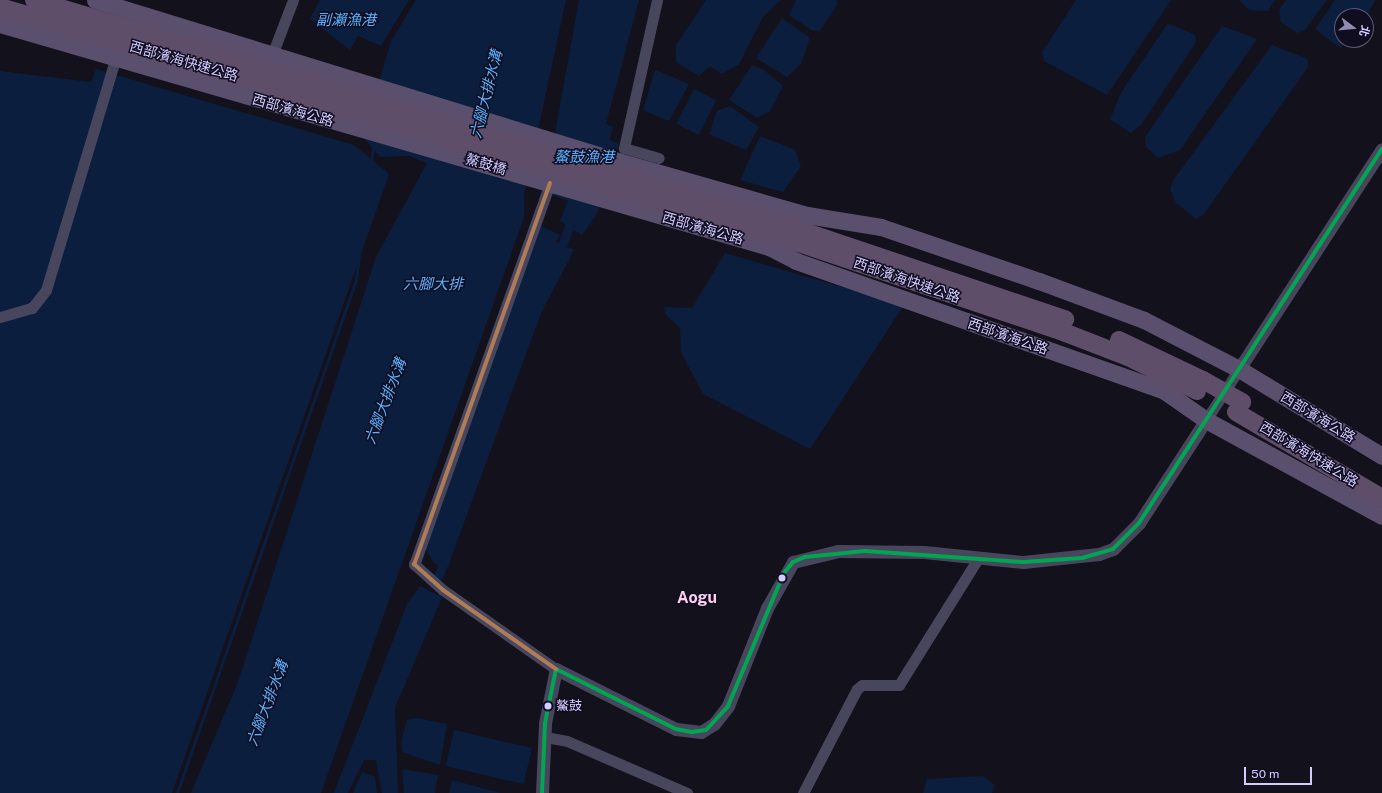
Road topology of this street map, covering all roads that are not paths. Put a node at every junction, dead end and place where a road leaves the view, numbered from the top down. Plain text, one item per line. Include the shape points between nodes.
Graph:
1 (34, 0) edge
2 (95, 0) edge
3 (293, 0) edge
4 (657, 0) edge
5 (0, 7) edge
6 (0, 24) edge
7 (272, 55) junction
8 (116, 57) junction
9 (366, 108) junction
10 (1382, 149) edge
11 (658, 158) dead end
12 (616, 182) junction
13 (550, 183) junction
14 (4, 316) edge
15 (1239, 369) junction
16 (1239, 407) junction
17 (1206, 420) junction
18 (1382, 456) edge
19 (1382, 484) edge
20 (1382, 498) edge
21 (1382, 516) edge
22 (979, 557) junction
23 (556, 669) junction
24 (545, 737) junction
25 (542, 793) edge
26 (687, 793) edge
27 (803, 793) edge

1 - 9 highway, 西部濱海快速公路
2 - 7 main road
3 - 7 street
4 - 11 street via 624,148
5 - 9 highway, 西部濱海快速公路
6 - 8 main road, 西部濱海公路
7 - 9 main road
8 - 9 main road, 西部濱海公路
8 - 14 street via 46,290 32,308
9 - 12 highway, 鰲鼓橋
9 - 13 main road, 鰲鼓橋
10 - 15 street
12 - 13 main road, 鰲鼓橋
12 - 15 main road, 西部濱海公路 via 881,227 1144,320
12 - 16 highway, 西部濱海快速公路, bridge via 943,276 1147,352
12 - 17 main road, 西部濱海公路 via 796,261 1163,390
13 - 23 street via 414,564 443,590
15 - 17 street
15 - 18 main road, 西部濱海公路
16 - 19 highway, 西部濱海快速公路
16 - 20 highway, 西部濱海快速公路
17 - 21 main road, 西部濱海公路
17 - 22 street via 1138,523 1113,549 1082,558 1023,562
22 - 23 street via 838,551 793,562 767,608 728,706 714,724 701,732 676,729
22 - 27 street via 899,685 862,685 857,690
23 - 24 street via 548,699
24 - 25 street
24 - 26 street via 567,741

